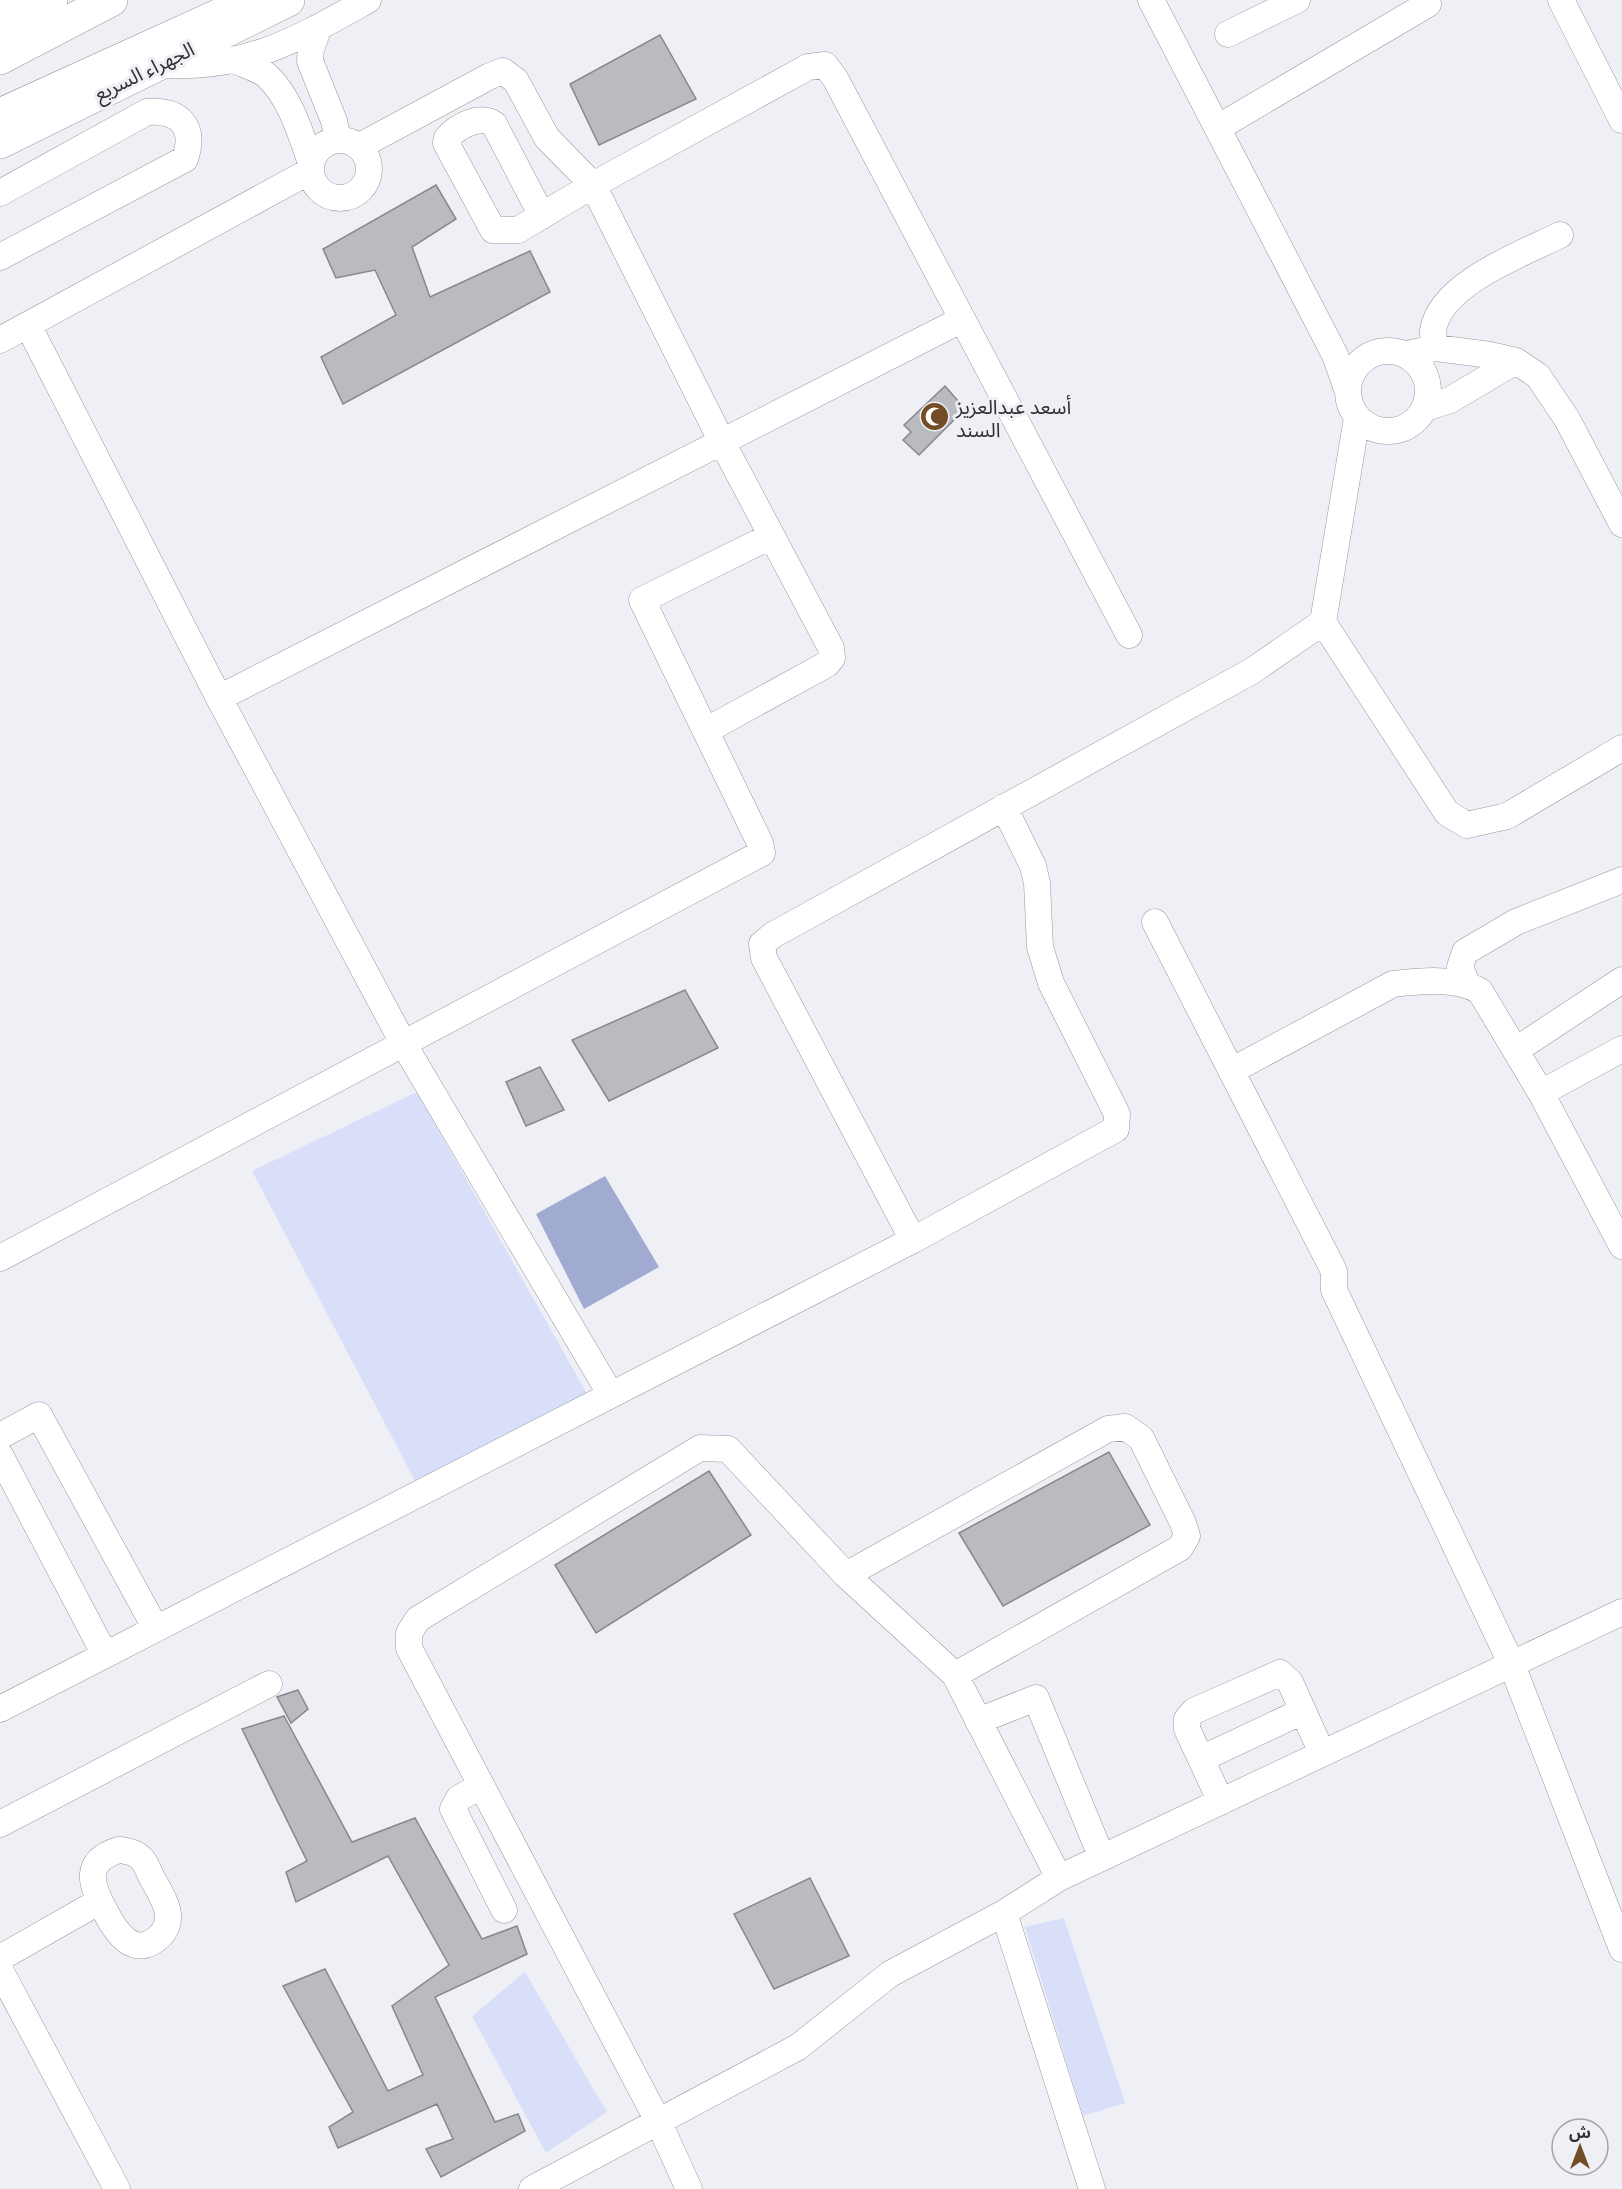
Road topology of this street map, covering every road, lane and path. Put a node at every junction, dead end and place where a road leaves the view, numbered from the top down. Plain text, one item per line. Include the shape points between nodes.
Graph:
1 (7, 0) edge
2 (51, 0) edge
3 (111, 0) edge
4 (206, 0) edge
5 (252, 0) edge
6 (288, 0) edge
7 (368, 0) edge
8 (1151, 0) edge
9 (1297, 0) edge
10 (1560, 0) edge
11 (0, 4) edge
12 (1428, 4) dead end
13 (0, 27) edge
14 (319, 27) junction
15 (1228, 34) dead end
16 (0, 58) edge
17 (236, 62) junction
18 (157, 64) junction
19 (0, 109) edge
20 (0, 115) edge
21 (1622, 120) edge
22 (1219, 127) junction
23 (547, 138) junction
24 (0, 142) edge
25 (349, 143) junction
26 (513, 161) junction
27 (311, 167) junction
28 (593, 185) junction
29 (0, 193) edge
30 (542, 216) junction
31 (1560, 235) dead end
32 (0, 257) edge
33 (962, 320) junction
34 (28, 325) junction
35 (0, 340) edge
36 (1436, 348) junction
37 (1374, 352) junction
38 (1406, 354) junction
39 (1335, 355) junction
40 (1516, 361) junction
41 (1347, 389) junction
42 (1425, 408) junction
43 (1357, 418) junction
44 (722, 442) junction
45 (1622, 524) edge
46 (771, 536) junction
47 (1323, 622) junction
48 (1129, 635) dead end
49 (219, 698) junction
50 (707, 730) junction
51 (1622, 748) edge
52 (1004, 807) junction
53 (1622, 880) edge
54 (1155, 922) dead end
55 (1622, 980) edge
56 (1467, 984) junction
57 (403, 1043) junction
58 (1622, 1049) edge
59 (1516, 1050) junction
60 (1231, 1071) junction
61 (1541, 1093) junction
62 (913, 1240) junction
63 (1622, 1246) edge
64 (0, 1258) edge
65 (611, 1395) junction
66 (0, 1436) edge
67 (0, 1455) edge
68 (846, 1575) junction
69 (1622, 1612) edge
70 (156, 1629) junction
71 (105, 1655) junction
72 (1512, 1665) junction
73 (955, 1675) junction
74 (269, 1684) dead end
75 (0, 1709) edge
76 (1303, 1711) junction
77 (978, 1721) junction
78 (1322, 1753) junction
79 (1201, 1759) junction
80 (481, 1786) junction
81 (1221, 1802) junction
82 (0, 1824) edge
83 (1102, 1858) junction
84 (1059, 1878) junction
85 (100, 1901) dead end
86 (504, 1910) dead end
87 (1004, 1913) junction
88 (1622, 1949) edge
89 (0, 1958) edge
90 (0, 1970) edge
91 (658, 2123) junction
92 (117, 2189) edge
93 (532, 2189) edge
94 (689, 2189) edge
95 (1092, 2189) edge

1 - 11 main road
2 - 13 main road
3 - 16 main road
4 - 19 main road, الجهراء السريع
5 - 20 main road
6 - 18 main road, الجهراء السريع
7 - 14 lane
8 - 22 lane
9 - 15 lane
10 - 21 lane
12 - 22 lane
14 - 17 lane via 273,50
14 - 25 lane via 310,62 334,121
17 - 18 lane via 197,66
17 - 27 lane via 265,75 275,86 286,103
18 - 24 main road, الجهراء السريع
22 - 39 lane
23 - 25 lane via 516,81 503,71
23 - 26 lane
23 - 28 lane
25 - 27 lane via 320,147
25 - 27 lane via 370,167 363,188 353,195 331,197 321,191
26 - 30 lane
26 - 30 lane via 494,124 487,119 478,119 447,138 493,230 518,230
27 - 34 lane
28 - 30 lane
28 - 33 lane via 808,67 825,65
28 - 44 lane
29 - 32 lane via 147,112 163,110 177,117 187,129 190,144 185,159
31 - 36 lane via 1472,279 1441,309 1432,331
33 - 44 lane
33 - 48 lane
34 - 35 lane
34 - 49 lane
36 - 38 lane
36 - 40 lane
37 - 38 lane
37 - 39 lane
37 - 41 lane via 1355,367
38 - 42 lane via 1427,377 1429,393
39 - 41 lane
40 - 42 lane via 1450,400
40 - 45 lane via 1538,376 1567,419
41 - 43 lane via 1349,405
42 - 43 lane via 1402,430 1370,428
43 - 47 lane
44 - 46 lane
44 - 49 lane
46 - 50 lane via 831,648 832,658
46 - 50 lane via 642,600
47 - 51 lane via 1447,813 1467,825 1508,816
47 - 52 lane via 1252,671
49 - 57 lane
50 - 57 lane via 762,853
52 - 62 lane via 1033,866 1040,946 1051,983 1118,1122 1116,1129
52 - 62 lane via 762,944 764,958
53 - 56 lane via 1516,922 1465,952 1460,967
54 - 60 lane
55 - 59 lane
56 - 59 lane via 1480,991
56 - 60 lane via 1393,984
57 - 64 lane
57 - 65 lane
58 - 61 lane
59 - 61 lane
60 - 72 lane via 1334,1271 1334,1290
61 - 63 lane
62 - 65 lane
65 - 70 lane
66 - 70 lane via 39,1415
67 - 71 lane
68 - 73 lane
68 - 73 lane via 1108,1429 1125,1427 1141,1438 1183,1523 1187,1536 1180,1548
68 - 80 lane via 728,1449 700,1448 418,1619 409,1633 409,1648
69 - 72 lane
70 - 71 lane
71 - 75 lane
72 - 78 lane
72 - 88 lane
73 - 77 lane
74 - 82 lane
76 - 78 lane
76 - 79 lane
76 - 79 lane via 1288,1678 1280,1673 1194,1711 1186,1724
77 - 83 lane via 1036,1698
77 - 84 lane
78 - 81 lane
79 - 81 lane
80 - 86 lane via 459,1798 453,1809
80 - 91 lane
81 - 83 lane
83 - 84 lane
84 - 87 lane
85 - 89 lane
87 - 91 lane via 890,1974 798,2047
87 - 95 lane
90 - 92 lane
91 - 93 lane
91 - 94 lane

